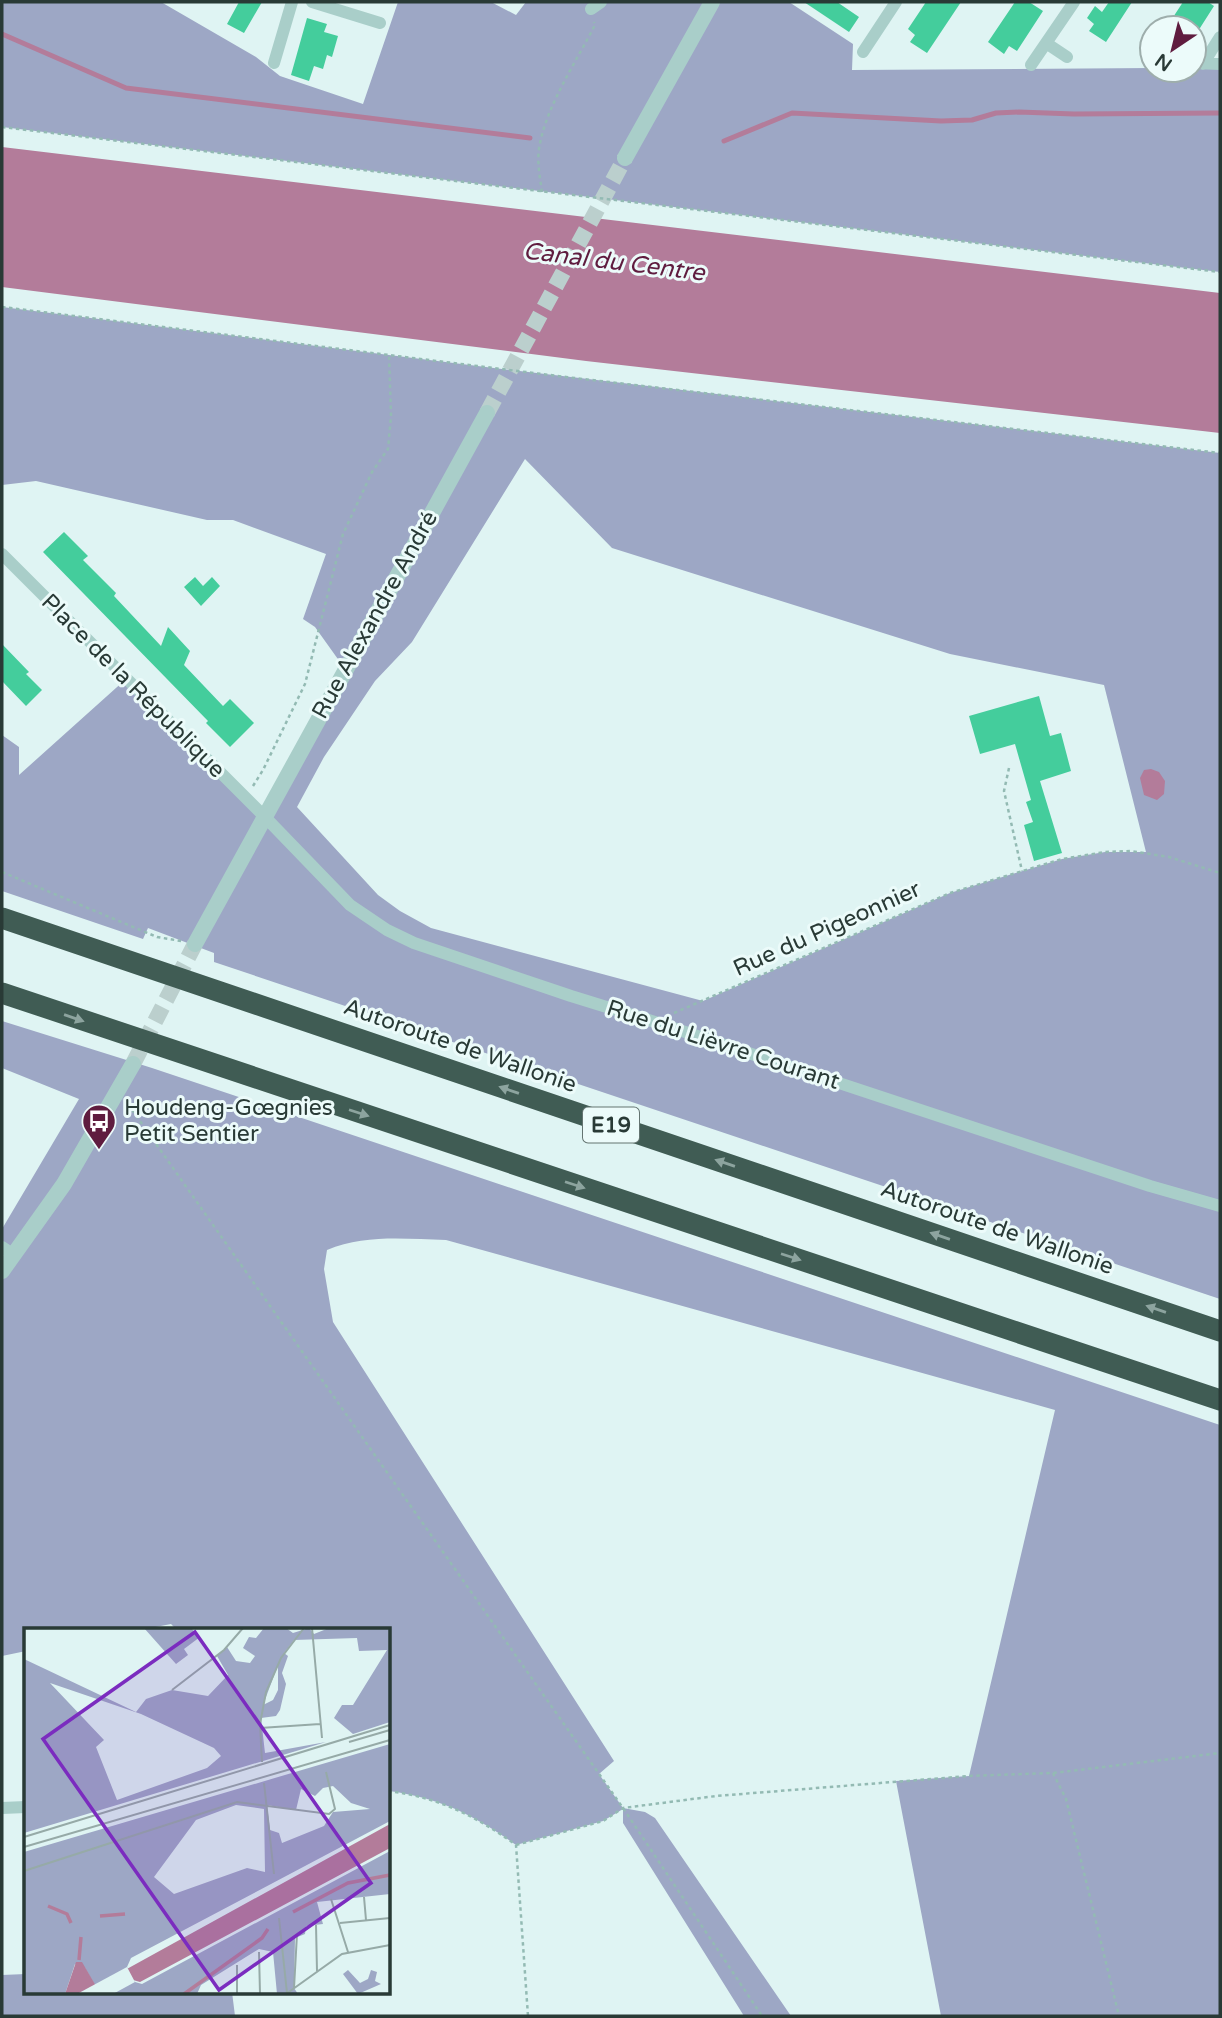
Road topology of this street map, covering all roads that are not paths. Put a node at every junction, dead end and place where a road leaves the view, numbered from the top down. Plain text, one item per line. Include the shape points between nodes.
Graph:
1 (292, 2) edge
2 (312, 2) edge
3 (712, 2) edge
4 (896, 2) edge
5 (1074, 2) edge
6 (380, 23) dead end
7 (1220, 37) edge
8 (1046, 43) junction
9 (863, 52) dead end
10 (1208, 52) edge
11 (1067, 57) dead end
12 (274, 63) dead end
13 (1031, 65) dead end
14 (625, 158) tunnel mouth
15 (487, 413) tunnel mouth
16 (2, 554) edge
17 (265, 817) junction
18 (2, 918) edge
19 (195, 944) tunnel mouth
20 (4, 994) edge
21 (133, 1063) tunnel mouth
22 (1220, 1206) edge
23 (8, 1251) edge
24 (2, 1271) edge
25 (1220, 1331) edge
26 (1220, 1400) edge
27 (24, 1807) edge
28 (2, 1808) edge

1 - 12 street
2 - 6 street
3 - 14 street
4 - 9 street
5 - 8 street
7 - 10 street
8 - 11 street
8 - 13 street
15 - 17 street, Rue Alexandre André
16 - 17 street, Place de la République
17 - 19 street, Rue Alexandre André
17 - 22 street, Rue du Lièvre Courant via 350,905 387,930 440,952
25 -> 18 highway, Autoroute de Wallonie / E19
20 -> 26 highway
21 - 23 street via 64,1184
23 - 24 street
27 - 28 street

